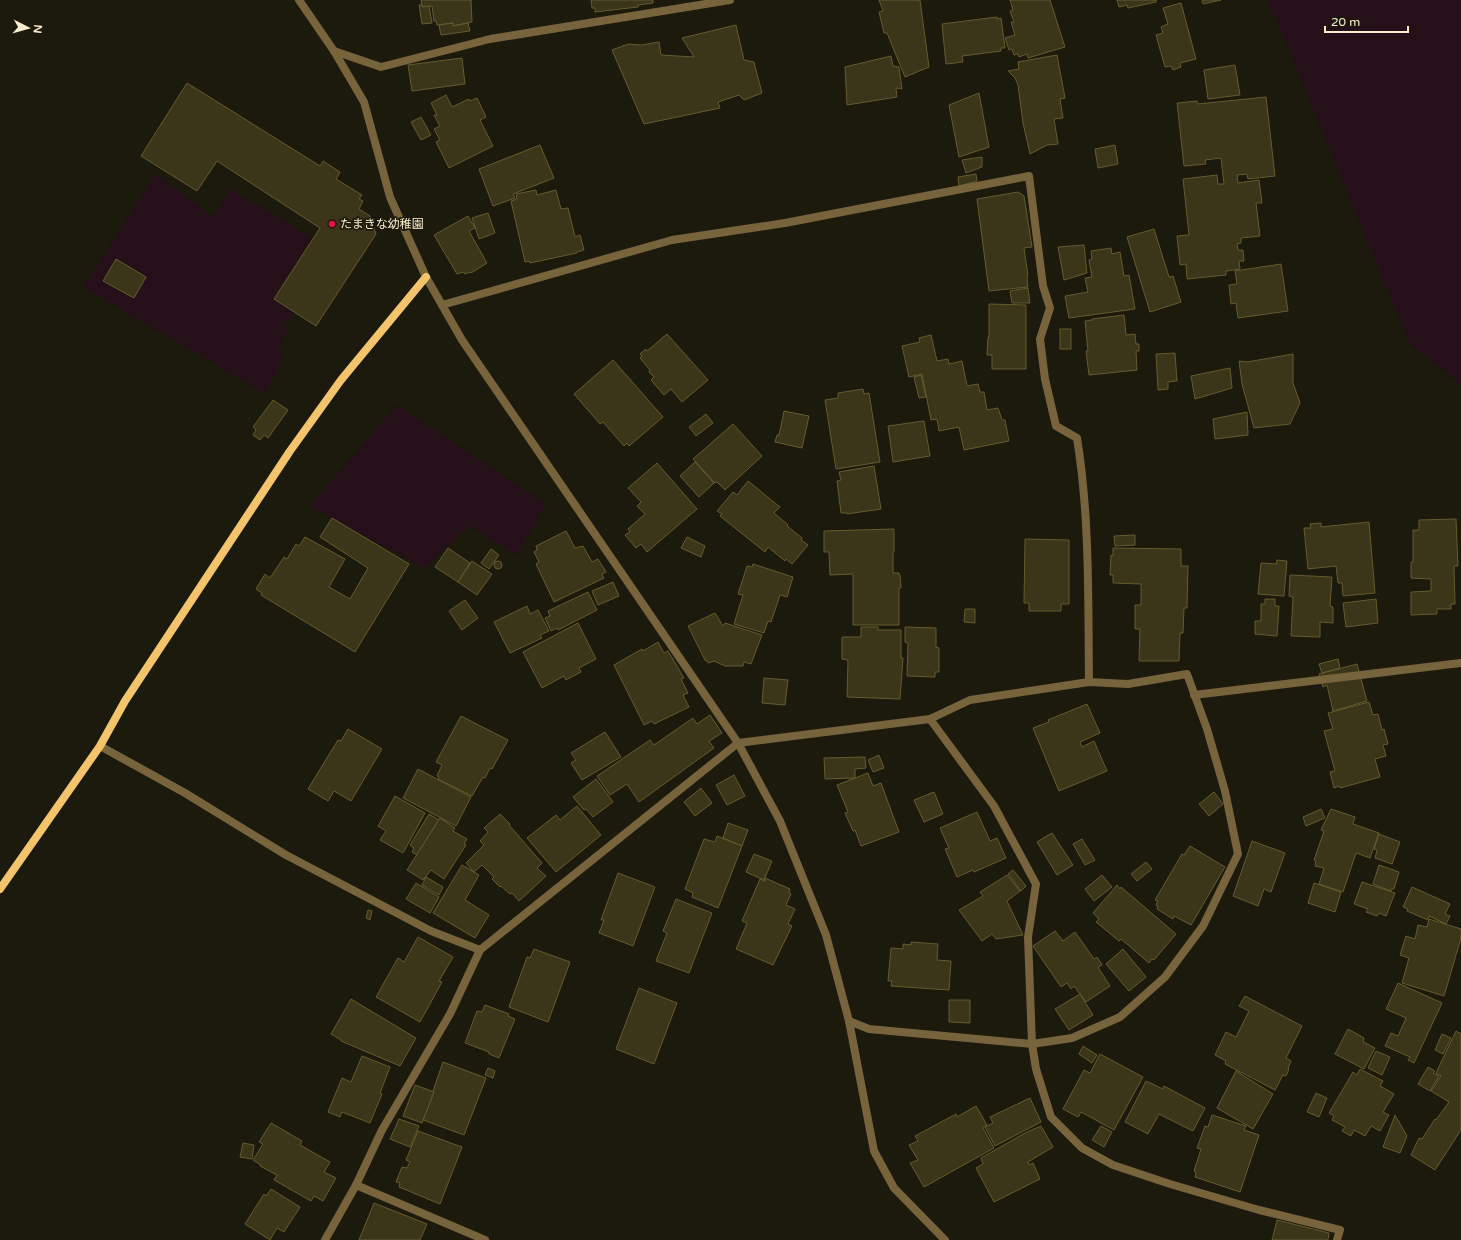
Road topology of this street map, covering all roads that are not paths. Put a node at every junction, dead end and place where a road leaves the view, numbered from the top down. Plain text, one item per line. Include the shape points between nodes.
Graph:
1 (299, 0) edge
2 (730, 0) edge
3 (334, 51) junction
4 (426, 277) junction
5 (442, 305) junction
6 (1461, 663) edge
7 (1089, 682) junction
8 (1194, 694) junction
9 (930, 719) junction
10 (738, 743) junction
11 (100, 746) junction
12 (0, 889) edge
13 (480, 950) junction
14 (849, 1022) junction
15 (1032, 1044) junction
16 (356, 1185) junction
17 (325, 1240) edge
18 (485, 1240) edge
19 (945, 1240) edge
20 (1337, 1240) edge

1 - 3 street
2 - 3 street via 490,39 381,67
3 - 4 street via 364,102 390,197
4 - 5 street
4 - 11 street via 341,380 290,451 125,701
5 - 7 street via 672,240 785,223 1029,176 1043,286 1050,308 1040,340 1045,379 1056,426 1077,438 1083,473
5 - 10 street via 462,340
6 - 8 street
7 - 8 street via 1128,684 1187,674
7 - 9 street via 970,700
8 - 15 street via 1225,791 1238,854 1203,926 1165,977 1120,1017 1072,1038
9 - 10 street
9 - 15 street via 994,806 1036,884 1028,937
10 - 13 street
10 - 14 street via 780,821 792,849 826,935
11 - 12 street
11 - 13 street via 185,793 286,855 431,931
13 - 16 street via 450,1014 382,1130
14 - 15 street via 869,1029
14 - 19 street via 874,1151 894,1188
15 - 20 street via 1036,1069 1051,1117 1082,1148 1113,1165 1170,1184 1340,1230
16 - 17 street
16 - 18 street

